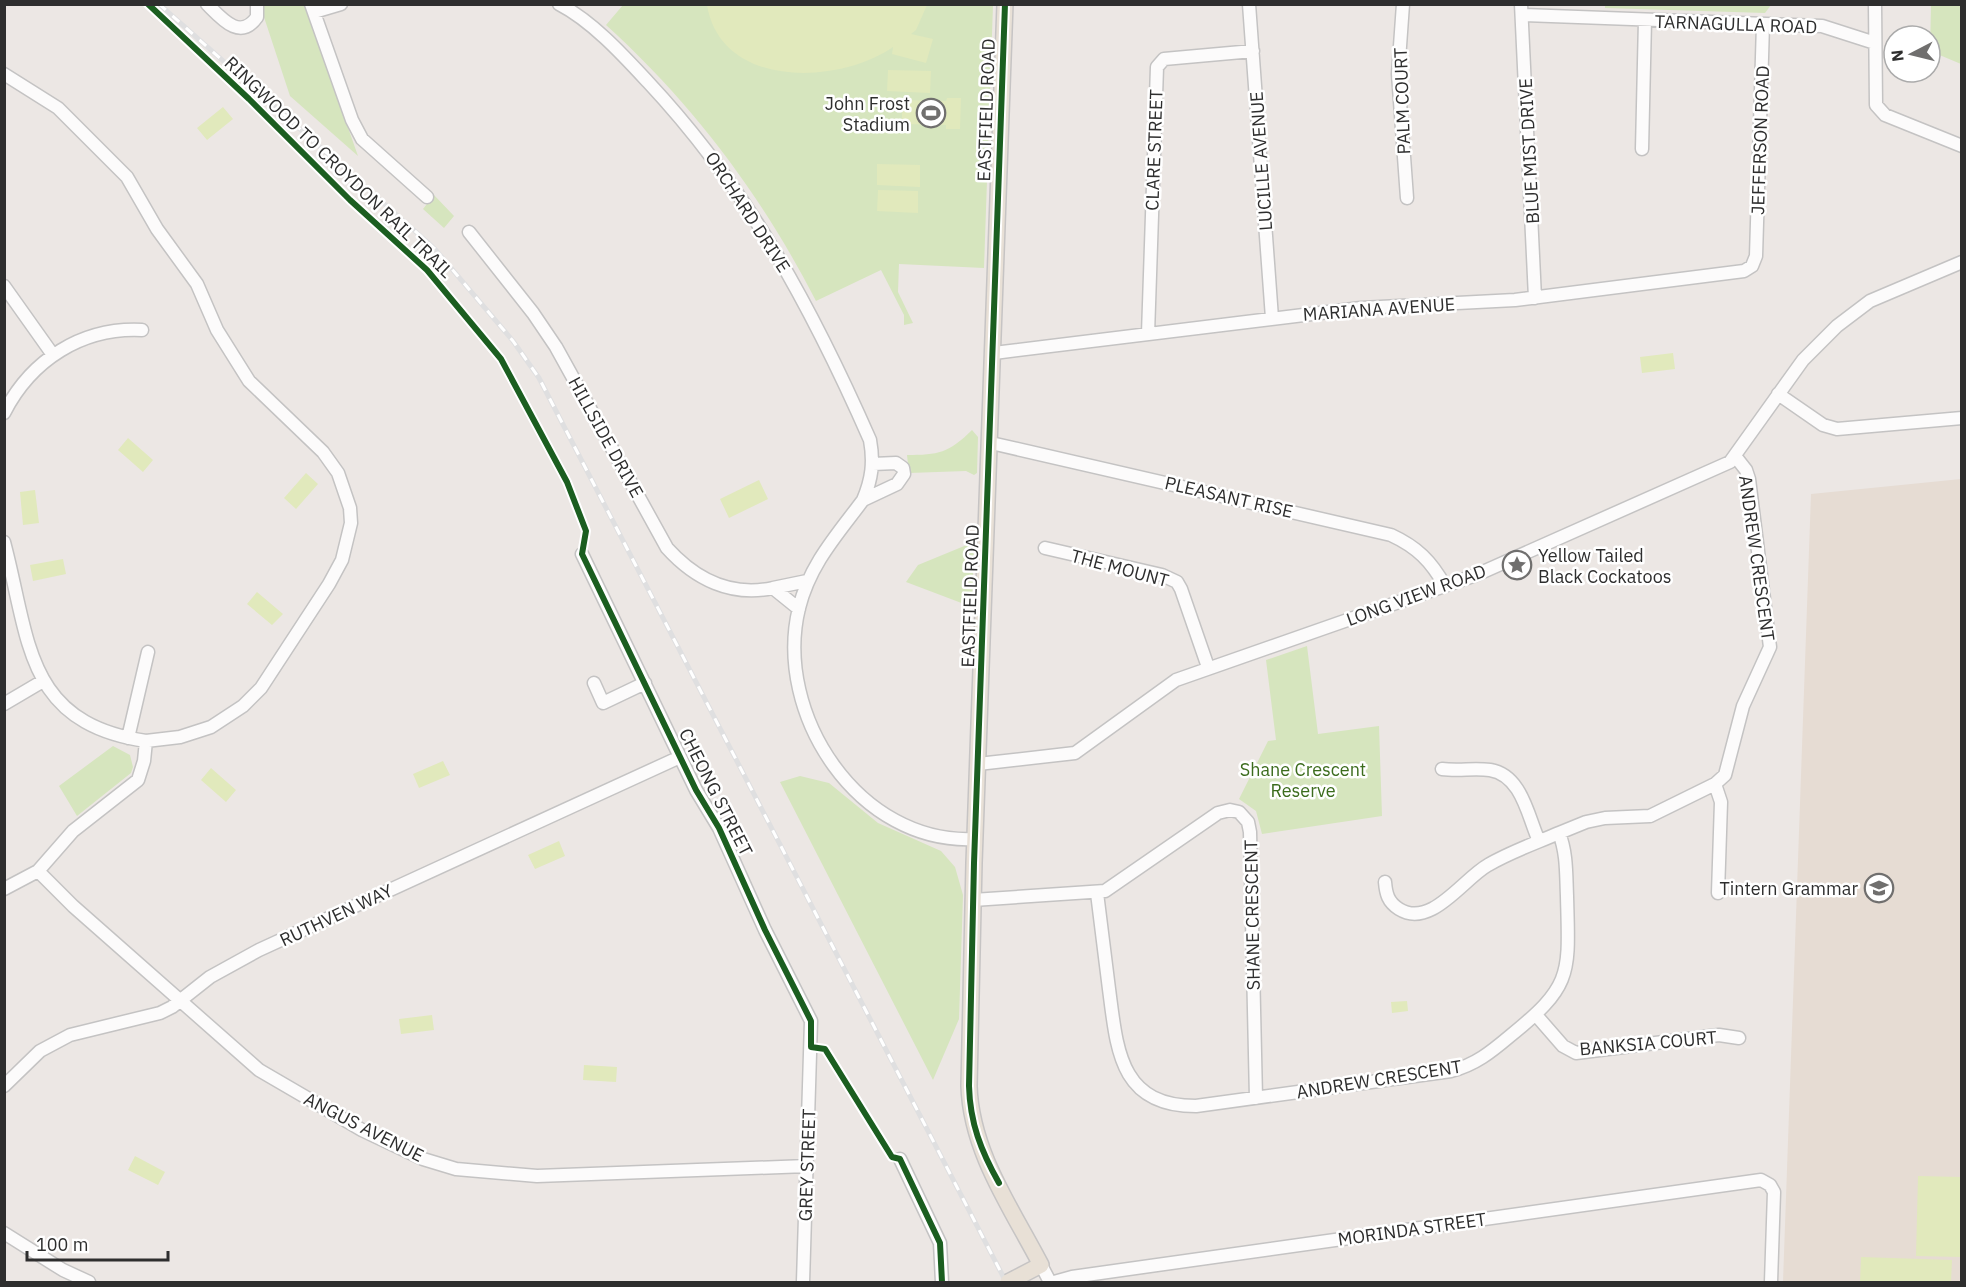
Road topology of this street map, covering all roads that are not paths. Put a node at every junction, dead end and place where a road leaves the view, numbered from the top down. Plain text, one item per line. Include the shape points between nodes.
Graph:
1 (207, 4) edge
2 (341, 4) edge
3 (559, 4) edge
4 (1005, 4) edge
5 (1249, 4) edge
6 (1403, 4) edge
7 (1875, 4) edge
8 (258, 7) edge
9 (313, 8) edge
10 (1522, 10) edge
11 (1645, 20) junction
12 (1763, 24) junction
13 (1875, 43) junction
14 (1253, 51) junction
15 (4, 74) edge
16 (1962, 146) edge
17 (1641, 150) dead end
18 (427, 197) dead end
19 (1407, 198) dead end
20 (469, 232) dead end
21 (1756, 256) joint
22 (1962, 262) edge
23 (4, 286) edge
24 (1535, 298) junction
25 (1272, 318) junction
26 (142, 330) dead end
27 (1148, 334) junction
28 (994, 353) junction
29 (53, 355) junction
30 (1778, 394) junction
31 (4, 413) edge
32 (1962, 418) edge
33 (991, 443) junction
34 (1735, 456) junction
35 (873, 464) junction
36 (863, 500) junction
37 (4, 542) edge
38 (1045, 548) dead end
39 (582, 554) dead end
40 (6, 557) edge
41 (807, 581) junction
42 (1445, 586) junction
43 (773, 588) junction
44 (799, 609) junction
45 (148, 652) dead end
46 (1208, 667) junction
47 (43, 681) junction
48 (594, 683) dead end
49 (645, 683) junction
50 (4, 704) edge
51 (128, 738) junction
52 (146, 741) junction
53 (680, 757) junction
54 (978, 764) junction
55 (1442, 769) dead end
56 (1715, 784) junction
57 (1559, 833) junction
58 (975, 839) junction
59 (1539, 841) junction
60 (38, 871) junction
61 (1385, 882) dead end
62 (4, 888) edge
63 (1097, 893) junction
64 (1718, 893) dead end
65 (973, 900) junction
66 (181, 1000) junction
67 (1536, 1015) junction
68 (1739, 1038) dead end
69 (812, 1047) joint
70 (4, 1086) edge
71 (1256, 1098) junction
72 (900, 1159) dead end
73 (807, 1166) junction
74 (4, 1233) edge
75 (1041, 1265) junction
76 (1012, 1280) edge
77 (89, 1282) edge
78 (803, 1282) edge
79 (942, 1282) edge
80 (1052, 1282) edge
81 (1771, 1282) edge

1 - 8 street via 229,25 242,29 254,22
2 - 9 street
3 - 35 street, ORCHARD DRIVE via 633,66 690,128 743,199 785,268 848,393 870,440
4 - 28 main road, EASTFIELD ROAD
5 - 14 street, LUCILLE AVENUE
6 - 19 street, PALM COURT via 1398,74
7 - 13 street
9 - 18 street via 362,139
10 - 11 street, TARNAGULLA ROAD
10 - 24 street, BLUE MIST DRIVE
11 - 12 street, TARNAGULLA ROAD
11 - 17 street
12 - 13 street, TARNAGULLA ROAD via 1822,26
12 - 21 street, JEFFERSON ROAD
13 - 16 street via 1874,99 1884,115
14 - 25 street, LUCILLE AVENUE
14 - 27 street, CLARE STREET via 1164,58 1157,67
15 - 52 street via 58,108 127,177 157,229 197,284 217,330 249,381 322,452 338,474 350,508 348,541 342,560 261,688 228,718 195,733
20 - 43 street, HILLSIDE DRIVE via 556,347 667,548 689,568 722,587 743,592
21 - 24 street, MARIANA AVENUE via 1752,266 1739,273
22 - 30 street, LONG VIEW ROAD via 1870,301 1837,326 1803,360
23 - 29 street
24 - 25 street, MARIANA AVENUE via 1361,308
25 - 27 street, MARIANA AVENUE
26 - 29 street via 113,330 90,336
27 - 28 street, MARIANA AVENUE
28 - 33 main road, EASTFIELD ROAD
29 - 31 street via 27,378
30 - 32 street via 1823,425 1837,429
30 - 34 street, LONG VIEW ROAD
33 - 42 street, PLEASANT RISE via 1391,535 1432,563
33 - 54 main road, EASTFIELD ROAD
34 - 42 street, LONG VIEW ROAD via 1730,462
34 - 56 street, ANDREW CRESCENT via 1749,479 1770,647 1743,706 1725,775
35 - 36 street
35 - 36 street via 896,463 904,474 897,484
36 - 41 street via 826,545
37 - 40 street
38 - 46 street, THE MOUNT via 1177,582
39 - 49 street, CHEONG STREET
40 - 47 street via 31,657
41 - 43 street, HILLSIDE DRIVE
41 - 44 street
42 - 46 street, LONG VIEW ROAD
43 - 44 street
44 - 58 street via 794,654 801,703 814,736 834,768 859,794 904,823 946,837
45 - 51 street
46 - 54 street, LONG VIEW ROAD via 1176,680 1075,753
47 - 50 street
47 - 51 street via 78,717
48 - 49 street via 603,703
49 - 53 street, CHEONG STREET
51 - 52 street
52 - 60 street via 138,780 73,831
53 - 66 street, RUTHVEN WAY via 259,950 210,977
53 - 69 street, CHEONG STREET via 719,828 812,1021
54 - 58 main road, EASTFIELD ROAD
55 - 59 street via 1491,770 1502,774 1516,787
56 - 57 street via 1650,816 1605,818
56 - 64 street via 1721,802
57 - 59 street
57 - 67 street, ANDREW CRESCENT via 1565,849 1567,963 1555,996
58 - 65 main road, EASTFIELD ROAD
59 - 61 street via 1488,866 1429,911 1402,911 1386,896
60 - 62 street
60 - 66 street, ANGUS AVENUE
63 - 65 street, SHANE CRESCENT
63 - 71 street, ANDREW CRESCENT via 1117,1048 1129,1075 1151,1096 1175,1105
63 - 71 street, SHANE CRESCENT via 1218,813 1230,810 1245,818 1250,832
65 - 75 main road, EASTFIELD ROAD via 971,1116 983,1153
66 - 70 street, RUTHVEN WAY via 160,1013 70,1035 40,1051
66 - 73 street, ANGUS AVENUE via 259,1070 362,1130 423,1159 456,1168 537,1176
67 - 68 street, BANKSIA COURT via 1563,1046 1576,1053 1719,1035
67 - 71 street, ANDREW CRESCENT via 1483,1059 1463,1068
69 - 73 street, GREY STREET
72 - 79 street via 940,1243
73 - 78 street, GREY STREET
74 - 77 street
75 - 76 main road
75 - 80 street
80 - 81 street, MORINDA STREET via 1761,1180 1770,1185 1774,1197

